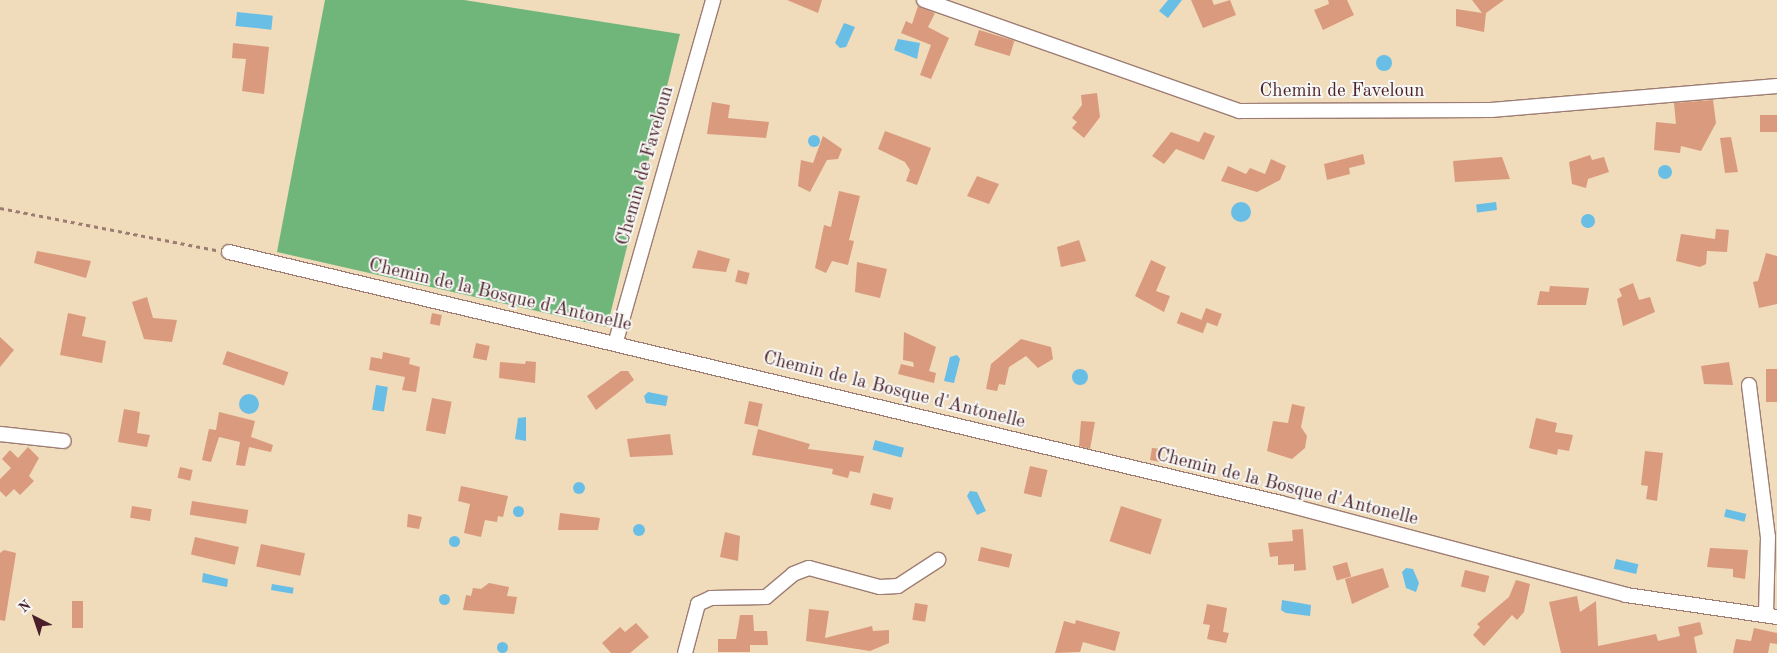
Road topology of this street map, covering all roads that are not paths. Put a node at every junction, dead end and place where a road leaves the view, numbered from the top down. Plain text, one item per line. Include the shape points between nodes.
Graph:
1 (713, 0) edge
2 (924, 0) edge
3 (1777, 86) edge
4 (229, 252) road end
5 (616, 341) junction
6 (1749, 385) dead end
7 (0, 434) edge
8 (64, 441) dead end
9 (938, 560) dead end
10 (1772, 616) edge
11 (685, 653) edge

1 - 5 street, Chemin de Faveloun
2 - 3 street, Chemin de Faveloun via 1239,111 1492,110
4 - 5 street, Chemin de la Bosque d'Antonelle
5 - 10 street, Chemin de la Bosque d'Antonelle via 1281,503 1626,595
6 - 10 street via 1768,537
7 - 8 street
9 - 11 street via 898,586 880,586 809,568 793,574 766,597 711,598 698,604

